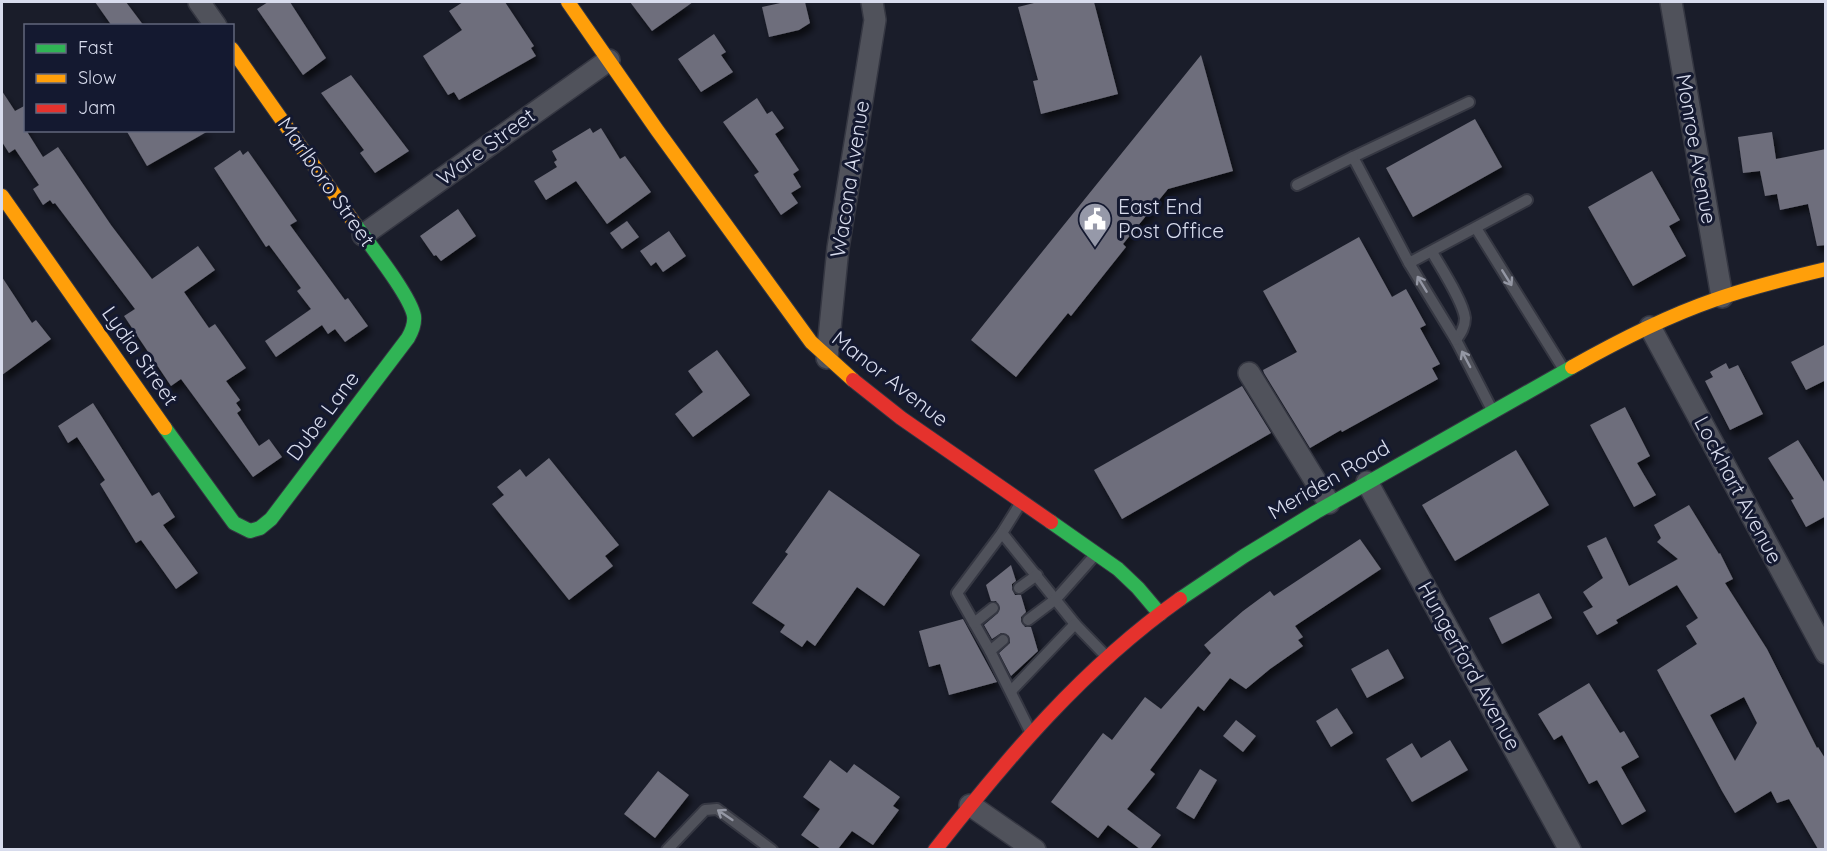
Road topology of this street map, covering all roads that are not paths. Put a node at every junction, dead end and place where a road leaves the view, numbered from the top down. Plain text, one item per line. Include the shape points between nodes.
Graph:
1 (199, 2) edge
2 (568, 2) edge
3 (872, 2) edge
4 (1671, 2) edge
5 (215, 24) edge
6 (234, 52) edge
7 (609, 60) junction
8 (1469, 102) dead end
9 (1353, 157) junction
10 (1297, 185) dead end
11 (2, 196) edge
12 (1527, 200) dead end
13 (1476, 228) junction
14 (363, 235) junction
15 (1432, 252) junction
16 (1409, 263) junction
17 (1826, 269) edge
18 (1722, 297) junction
19 (415, 317) joint
20 (1650, 327) junction
21 (1456, 340) junction
22 (827, 358) junction
23 (1565, 370) junction
24 (1249, 373) dead end
25 (1493, 411) junction
26 (1367, 482) junction
27 (1022, 501) junction
28 (1329, 503) junction
29 (252, 531) joint
30 (1002, 533) junction
31 (1096, 553) junction
32 (1037, 575) junction
33 (1018, 588) dead end
34 (1056, 599) junction
35 (993, 608) dead end
36 (1160, 614) junction
37 (1028, 620) dead end
38 (974, 623) junction
39 (1075, 624) junction
40 (1003, 640) dead end
41 (990, 651) junction
42 (1826, 653) edge
43 (1107, 657) junction
44 (1011, 691) junction
45 (1032, 733) junction
46 (970, 805) junction
47 (667, 849) edge
48 (772, 849) edge
49 (935, 849) edge
50 (1035, 849) edge
51 (1570, 849) edge

1 - 5 street
2 - 7 main road, Manor Avenue
3 - 22 street, Wacona Avenue via 875,20 838,249
4 - 18 street, Monroe Avenue
6 - 14 main road, Marlboro Street
7 - 14 street, Ware Street
7 - 22 main road, Manor Avenue via 795,322
8 - 9 lane
9 - 10 lane
9 - 16 lane
11 - 29 main road, Lydia Street via 228,517 237,526
12 - 13 lane
13 - 15 lane
13 -> 23 lane
14 - 19 main road, Marlboro Street via 408,300
15 - 16 lane
15 - 21 lane via 1465,318
21 -> 16 lane
17 - 18 main road, Meriden Road
18 - 20 main road, Meriden Road
19 - 29 main road, Dube Lane via 408,338 272,519
20 - 23 main road, Meriden Road
20 - 42 street, Lockhart Avenue
25 -> 21 lane
22 - 27 main road, Manor Avenue via 901,418
23 - 25 main road, Meriden Road
24 - 28 street
25 - 26 main road, Meriden Road
26 - 28 main road, Meriden Road
26 - 51 street, Hungerford Avenue
27 - 30 lane
27 - 31 main road, Manor Avenue
28 - 36 main road, Meriden Road
30 - 32 lane
30 - 38 lane via 957,592
31 - 34 lane
31 - 36 main road, Manor Avenue via 1129,578
32 - 33 lane
32 - 34 lane
34 - 37 lane
34 - 39 lane
35 - 38 lane
36 - 43 main road, Meriden Road
38 - 41 lane
39 - 43 lane
39 - 44 lane
40 - 41 lane
41 - 44 lane
43 - 45 main road, Meriden Road
44 - 45 lane
45 - 46 main road, Meriden Road
46 - 49 main road, Meriden Road
46 - 50 street
48 -> 47 lane via 717,809 705,810

